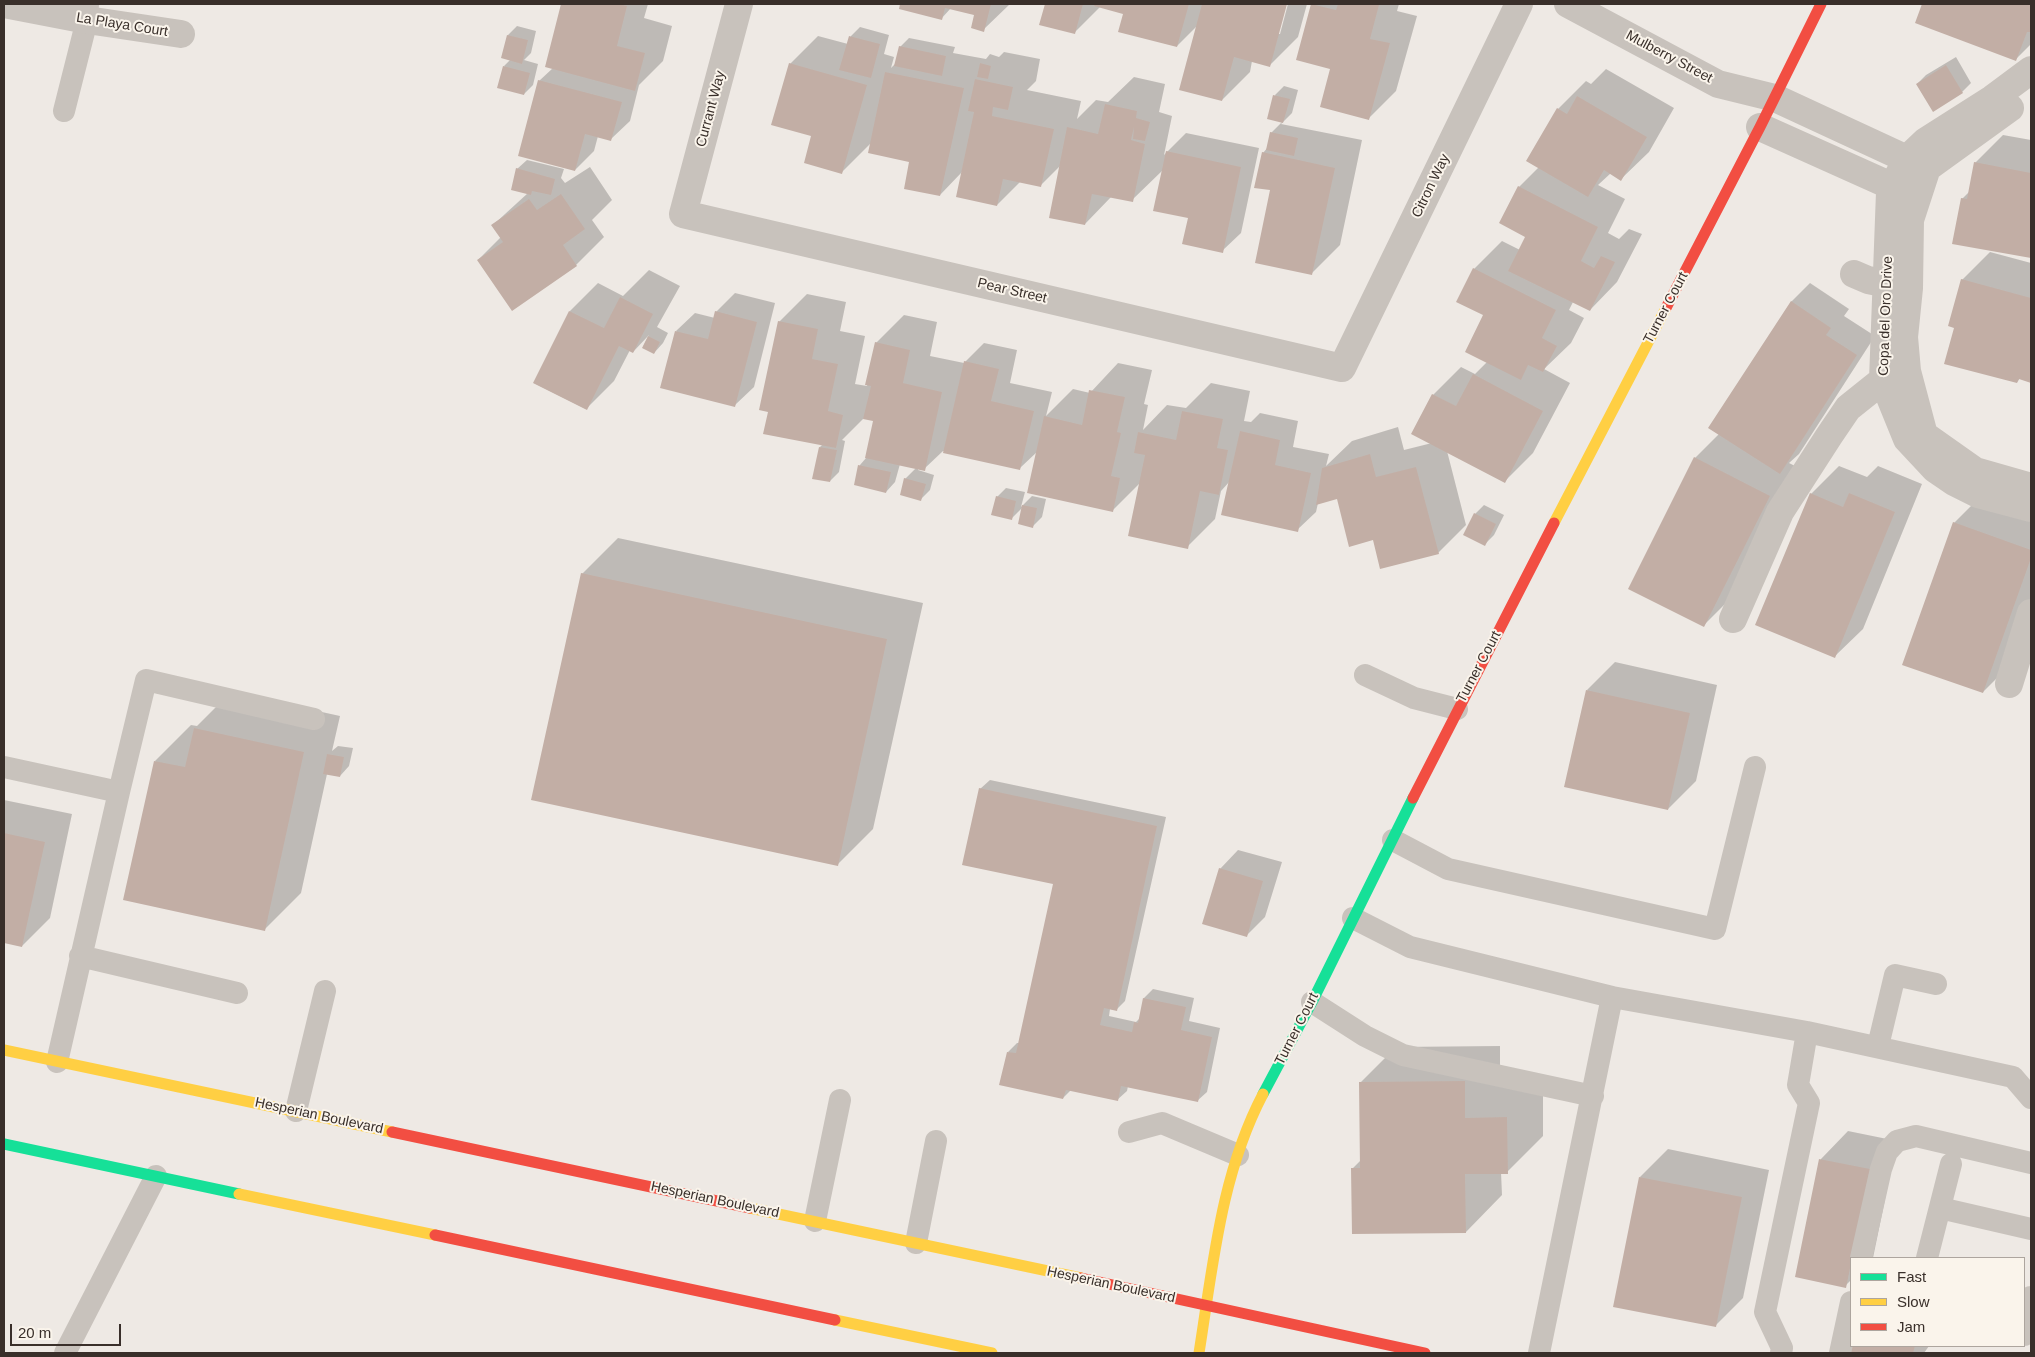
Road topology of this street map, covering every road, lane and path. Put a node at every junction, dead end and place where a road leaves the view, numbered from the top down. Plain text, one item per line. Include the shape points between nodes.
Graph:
1 (4, 4) edge
2 (739, 4) edge
3 (1519, 4) edge
4 (1568, 4) edge
5 (1821, 4) edge
6 (87, 12) edge
7 (181, 34) dead end
8 (2031, 70) edge
9 (2031, 92) edge
10 (1775, 98) junction
11 (64, 111) dead end
12 (1760, 128) junction
13 (1917, 164) junction
14 (1890, 192) junction
15 (683, 214) joint
16 (1854, 274) dead end
17 (1897, 286) junction
18 (1342, 368) joint
19 (1895, 376) junction
20 (2031, 487) edge
21 (2031, 508) edge
22 (2031, 614) edge
23 (1733, 619) dead end
24 (1365, 675) dead end
25 (2009, 684) dead end
26 (1457, 709) junction
27 (314, 718) dead end
28 (1756, 767) dead end
29 (4, 768) edge
30 (119, 792) junction
31 (1393, 840) junction
32 (1353, 918) junction
33 (80, 956) junction
34 (1936, 984) dead end
35 (325, 991) dead end
36 (236, 993) dead end
37 (1612, 997) junction
38 (1312, 1002) junction
39 (1807, 1032) junction
40 (1878, 1046) junction
41 (4, 1050) edge
42 (57, 1062) junction
43 (1593, 1096) junction
44 (2031, 1098) edge
45 (840, 1100) dead end
46 (296, 1111) junction
47 (1129, 1132) dead end
48 (936, 1141) dead end
49 (4, 1144) edge
50 (1238, 1155) junction
51 (2031, 1162) edge
52 (1951, 1164) dead end
53 (156, 1176) junction
54 (1940, 1208) junction
55 (815, 1222) junction
56 (2031, 1229) edge
57 (916, 1243) junction
58 (1861, 1257) edge
59 (1927, 1257) edge
60 (2031, 1300) edge
61 (1206, 1305) junction
62 (1850, 1307) edge
63 (2025, 1327) edge
64 (65, 1353) edge
65 (992, 1353) edge
66 (1199, 1353) edge
67 (1425, 1353) edge
68 (1539, 1353) edge
69 (1782, 1353) edge
70 (1840, 1353) edge

1 - 6 street, La Playa Court
2 - 15 street, Currant Way
3 - 18 street, Citron Way
4 - 10 street, Mulberry Street via 1718,84
5 - 10 main road, Turner Court
6 - 7 street, La Playa Court
6 - 11 lane
8 - 13 street, Copa del Oro Drive via 1926,141
9 - 13 street, Copa del Oro Drive
10 - 12 main road, Turner Court
10 - 13 street
12 - 14 street via 1887,184
12 - 26 main road, Turner Court
13 - 14 street, Copa del Oro Drive
13 - 17 street, Copa del Oro Drive
14 - 17 street, Copa del Oro Drive
15 - 18 street, Pear Street
16 - 17 street
17 - 19 street, Copa del Oro Drive via 1904,337
19 - 20 street, Copa del Oro Drive via 1924,435 1975,471
19 - 21 street, Copa del Oro Drive via 1907,439 1936,469 1978,494
19 - 23 street via 1848,408 1796,484
22 - 25 street
24 - 26 lane via 1414,698
26 - 31 main road, Turner Court
27 - 30 lane via 146,680
28 - 31 lane via 1714,929 1448,869
29 - 30 lane
30 - 33 lane
31 - 32 main road, Turner Court
32 - 37 lane via 1410,947
32 - 38 main road, Turner Court
33 - 36 lane
33 - 42 lane
34 - 40 lane via 1895,975
35 - 46 lane
37 - 39 lane
37 - 43 lane
38 - 43 lane via 1365,1036 1403,1055
38 - 50 main road, Turner Court via 1259,1102
39 - 40 lane
39 - 69 lane via 1798,1085 1809,1104 1765,1312
40 - 44 lane via 2013,1077
41 - 42 main road, Hesperian Boulevard
42 - 46 main road, Hesperian Boulevard
43 - 68 lane
45 - 55 lane
46 - 55 main road, Hesperian Boulevard
47 - 50 lane via 1162,1123
48 - 57 lane
49 - 53 main road
50 - 61 main road, Turner Court via 1221,1211
51 - 58 lane via 1916,1136 1898,1141 1887,1152 1881,1169
52 - 54 lane
53 - 64 lane
53 - 65 main road
54 - 56 lane
54 - 59 lane
55 - 57 main road, Hesperian Boulevard
57 - 61 main road, Hesperian Boulevard
60 - 63 street
61 - 66 main road, Turner Court
61 - 67 main road, Hesperian Boulevard
62 - 70 lane

